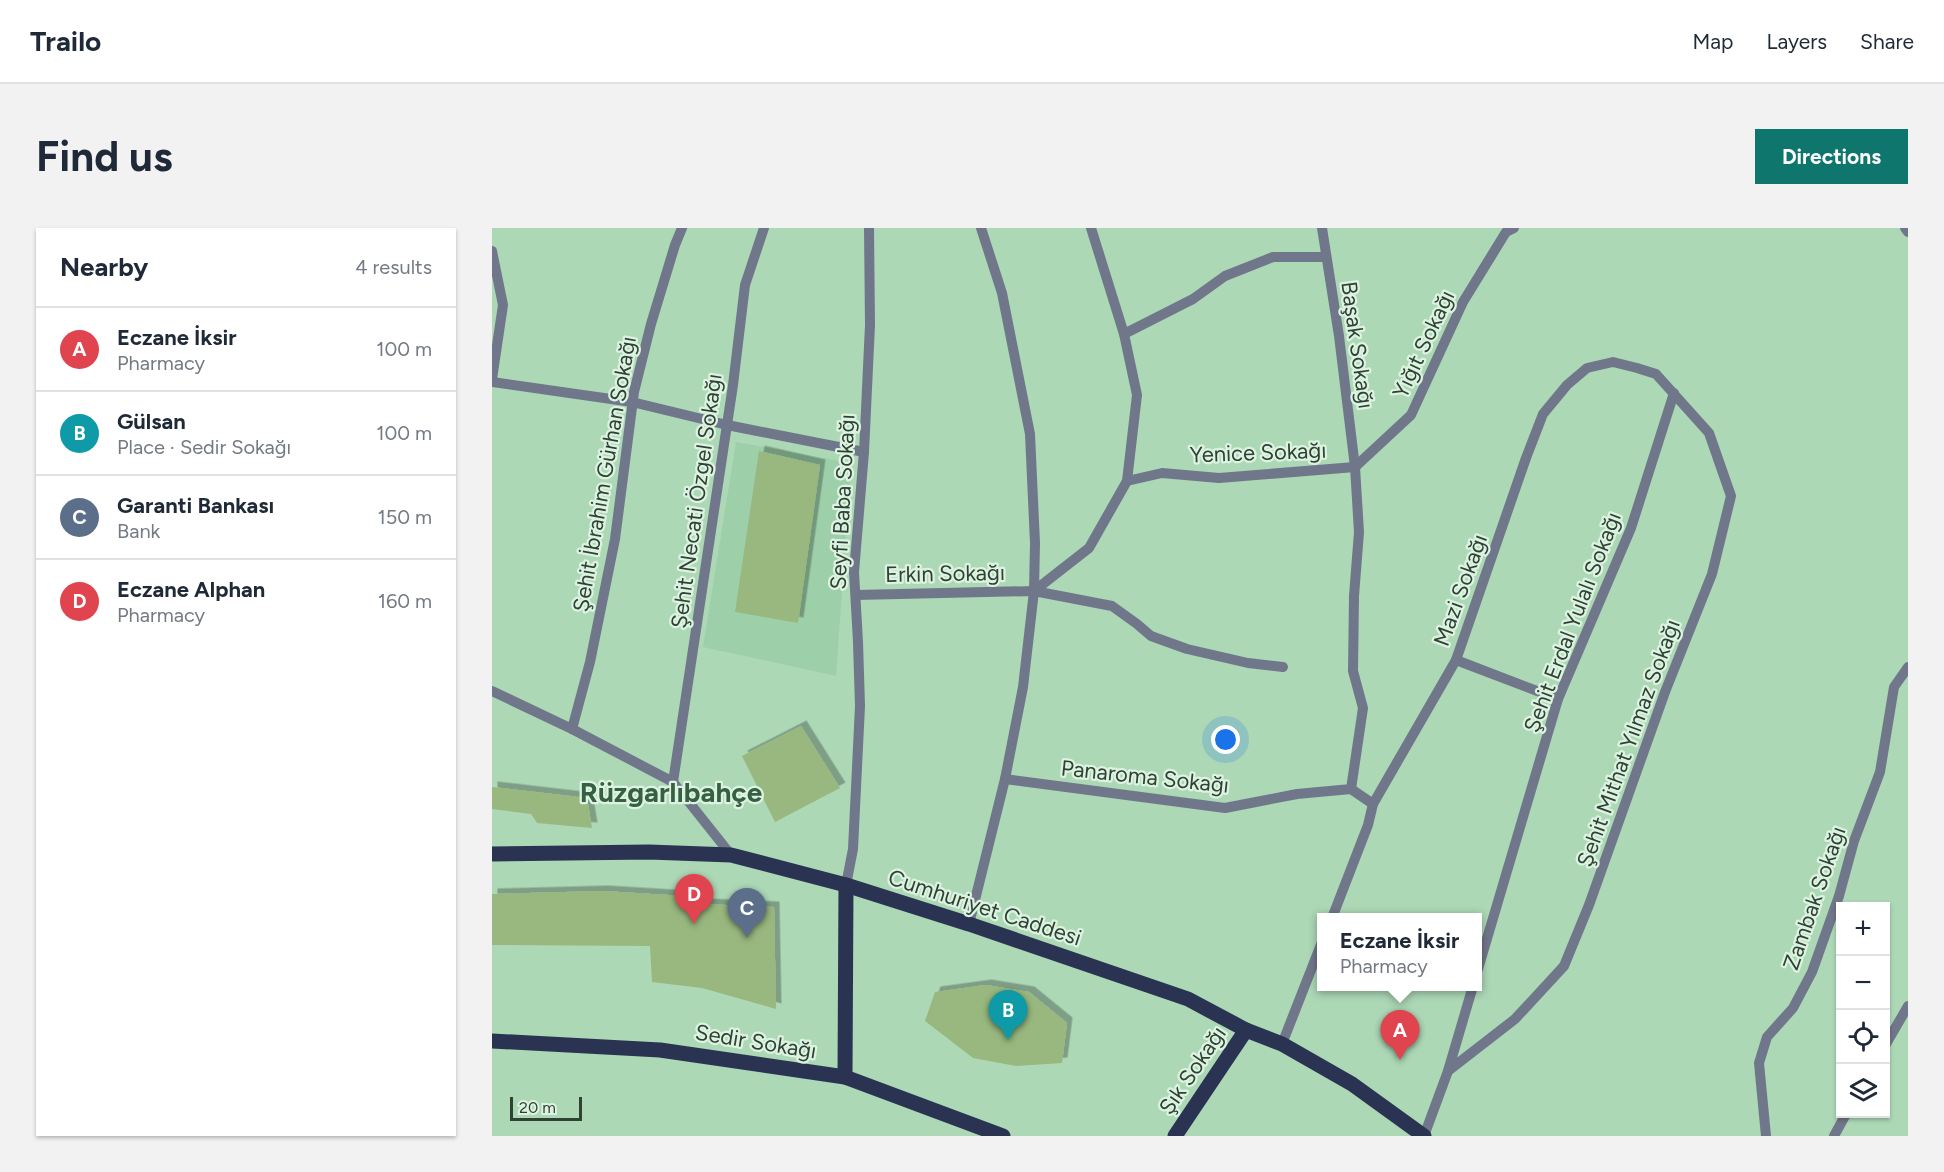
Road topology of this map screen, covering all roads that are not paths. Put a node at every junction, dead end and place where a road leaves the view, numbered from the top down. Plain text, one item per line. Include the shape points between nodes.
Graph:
1 (682, 228) edge
2 (764, 228) edge
3 (869, 228) edge
4 (981, 228) edge
5 (1091, 228) edge
6 (1322, 228) edge
7 (1514, 228) edge
8 (1905, 228) edge
9 (1908, 232) edge
10 (492, 251) edge
11 (1326, 257) junction
12 (1124, 334) junction
13 (492, 381) edge
14 (1674, 393) junction
15 (632, 402) junction
16 (727, 425) junction
17 (864, 452) junction
18 (1355, 467) junction
19 (1127, 481) junction
20 (1034, 591) junction
21 (856, 595) junction
22 (1456, 660) junction
23 (1283, 667) dead end
24 (1908, 668) edge
25 (492, 691) edge
26 (1558, 699) junction
27 (572, 729) junction
28 (1005, 779) junction
29 (673, 782) junction
30 (1350, 789) junction
31 (1373, 804) junction
32 (492, 854) edge
33 (731, 855) junction
34 (846, 885) junction
35 (1334, 913) edge
36 (969, 924) junction
37 (1317, 955) edge
38 (1482, 956) edge
39 (1472, 991) edge
40 (1908, 1006) edge
41 (1246, 1030) junction
42 (1890, 1037) edge
43 (492, 1041) edge
44 (1282, 1044) junction
45 (1448, 1071) junction
46 (845, 1077) junction
47 (1843, 1118) edge
48 (1178, 1135) edge
49 (1003, 1136) edge
50 (1424, 1136) edge
51 (1766, 1136) edge
52 (1834, 1136) edge

1 - 15 street, Şehit İbrahim Gürhan Sokağı via 651,324
2 - 16 street, Şehit Necati Özgel Sokağı via 745,285
3 - 17 street, Seyfi Baba Sokağı via 870,325
4 - 20 street via 1002,293 1030,434
5 - 12 street
6 - 11 street, Başak Sokağı
7 - 18 street, Yığıt Sokağı via 1506,232 1463,302 1411,415
8 - 9 street
10 - 13 street via 503,305
11 - 12 street via 1274,257 1225,276 1193,299
11 - 18 street, Başak Sokağı
12 - 19 street via 1137,395
13 - 15 street
14 - 22 street, Mazi Sokağı via 1656,374 1613,362 1587,368 1543,414
14 - 26 street, Şehit Erdal Yulalı Sokağı via 1631,528
14 - 45 street, Şehit Mithat Yılmaz Sokağı via 1709,433 1731,496 1712,574 1564,966 1515,1019
15 - 16 street
15 - 27 street, Şehit İbrahim Gürhan Sokağı via 615,539
16 - 17 street
16 - 29 street, Şehit Necati Özgel Sokağı
17 - 21 street, Seyfi Baba Sokağı via 854,559
18 - 19 street, Yenice Sokağı via 1220,478 1162,473
18 - 30 street via 1359,532 1353,671 1363,708
19 - 20 street via 1089,548
20 - 21 street, Erkin Sokağı
20 - 23 street, Erkin Sokağı via 1112,606 1151,636 1187,649
20 - 28 street via 1023,687
21 - 34 street, Seyfi Baba Sokağı via 860,706 853,849
22 - 26 street
22 - 31 street, Mazi Sokağı
24 - 51 street, Zambak Sokağı via 1893,687 1880,772 1812,972 1793,1008 1767,1036 1759,1063
25 - 27 street
26 - 38 street, Şehit Erdal Yulalı Sokağı
27 - 29 street
28 - 30 street, Panaroma Sokağı via 1225,808
28 - 36 street
29 - 33 street
30 - 31 street
31 - 35 street, Mazi Sokağı
32 - 33 main road, Cumhuriyet Caddesi
33 - 34 main road, Cumhuriyet Caddesi
34 - 36 main road, Cumhuriyet Caddesi
34 - 46 main road
36 - 41 main road, Cumhuriyet Caddesi via 1188,999
37 - 44 street
39 - 45 street
40 - 42 street
41 - 44 main road, Cumhuriyet Caddesi
41 - 48 main road, Şık Sokağı
43 - 46 main road, Sedir Sokağı via 660,1050
44 - 50 main road, Cumhuriyet Caddesi via 1352,1084
45 - 50 street
46 - 49 main road, Sedir Sokağı
47 - 52 street

